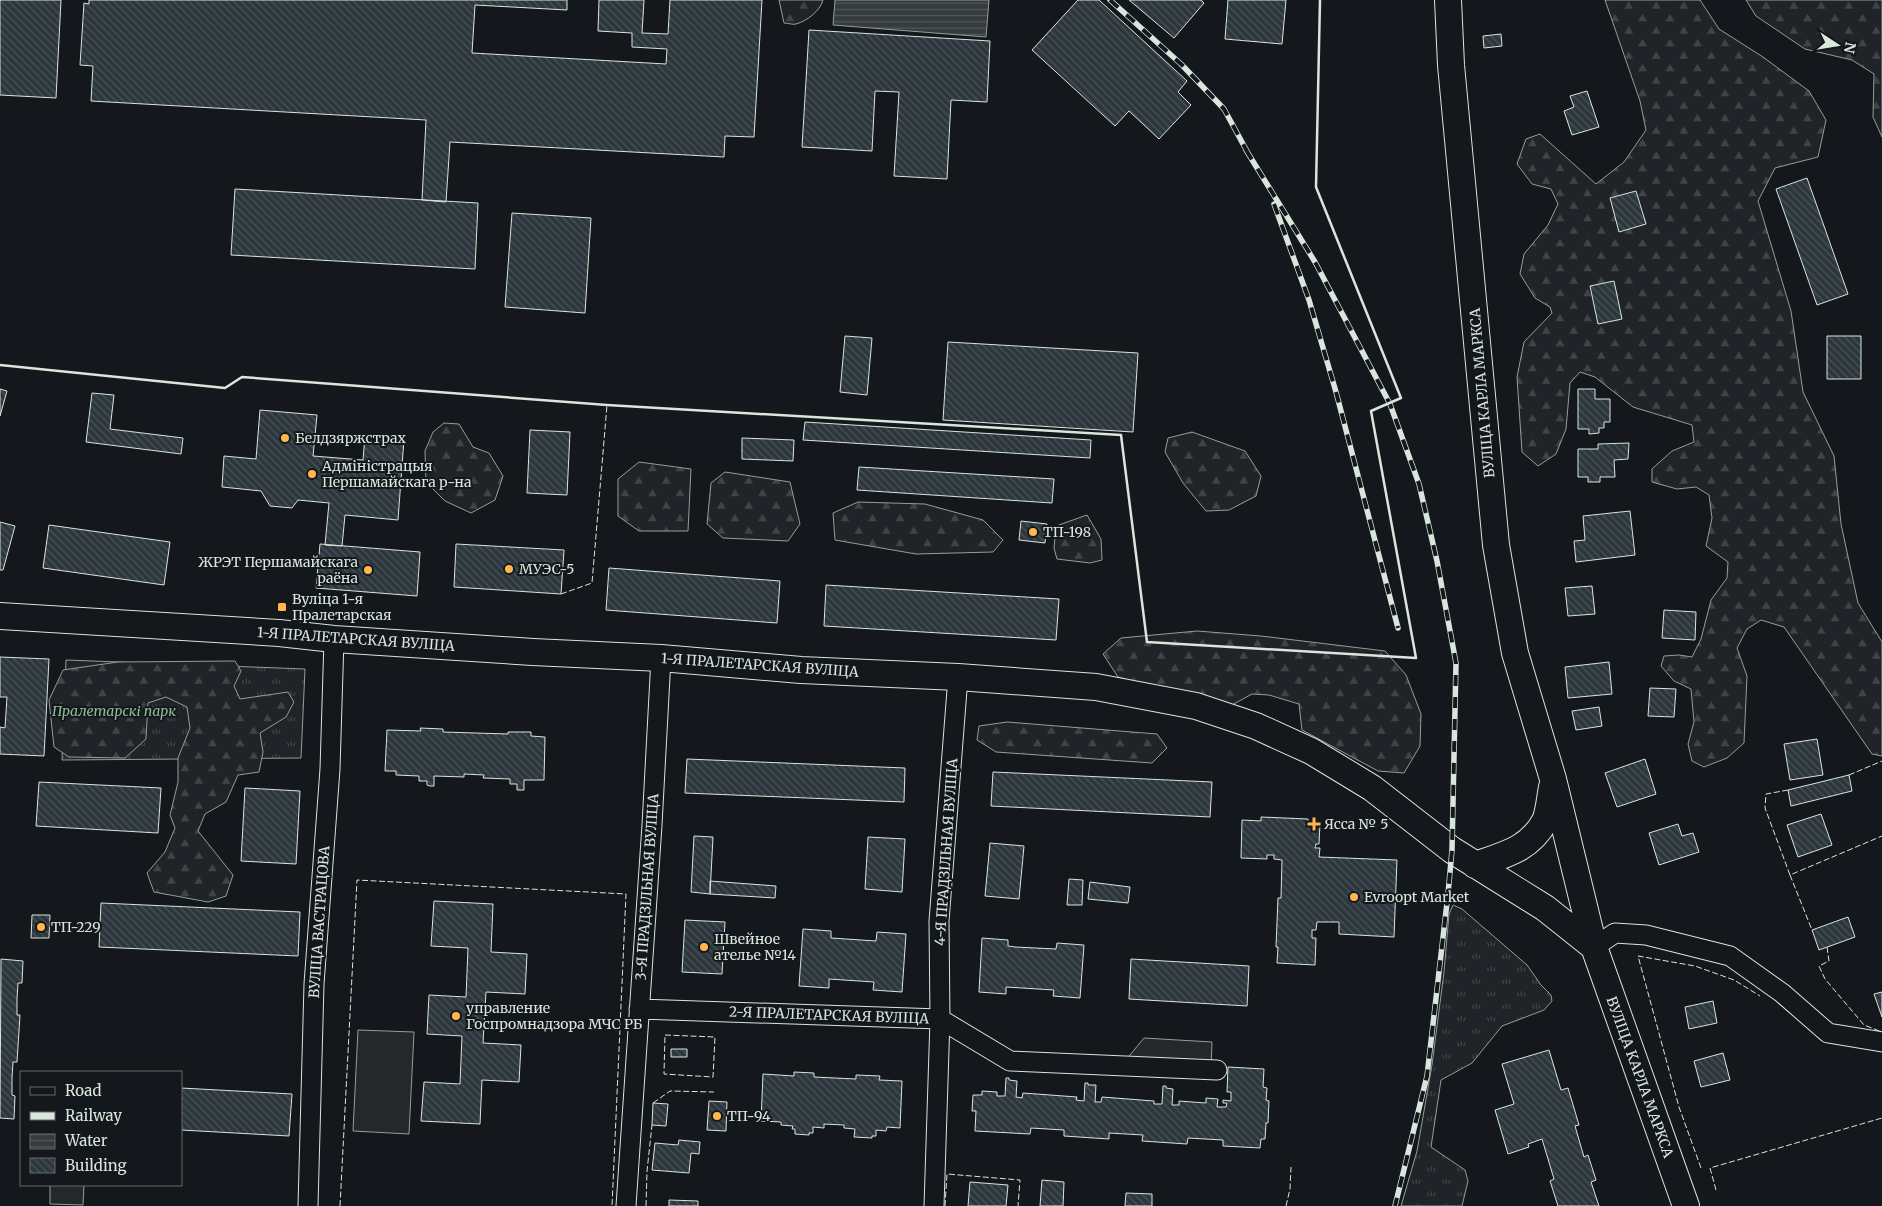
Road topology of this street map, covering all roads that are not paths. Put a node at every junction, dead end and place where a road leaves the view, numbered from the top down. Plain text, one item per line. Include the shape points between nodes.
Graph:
1 (1448, 0) edge
2 (0, 616) edge
3 (334, 639) junction
4 (661, 658) junction
5 (958, 677) junction
6 (1553, 779) junction
7 (1475, 865) junction
8 (1594, 947) junction
9 (639, 1009) junction
10 (940, 1019) junction
11 (1882, 1042) edge
12 (1217, 1070) dead end
13 (308, 1206) edge
14 (626, 1206) edge
15 (934, 1206) edge
16 (1686, 1206) edge

1 - 6 main road, ВУЛІЦА КАРЛА МАРКСА via 1450,65 1496,545 1515,654
2 - 3 main road, 1-Я ПРАЛЕТАРСКАЯ ВУЛІЦА
3 - 4 main road, 1-Я ПРАЛЕТАРСКАЯ ВУЛІЦА
3 - 13 street, ВУЛІЦА ВАСТРАЦОВА via 330,769 314,984
4 - 5 main road, 1-Я ПРАЛЕТАРСКАЯ ВУЛІЦА via 800,670
4 - 9 street, 3-Я ПРАДЗІЛЬНАЯ ВУЛІЦА
5 - 7 main road, 1-Я ПРАЛЕТАРСКАЯ ВУЛІЦА via 1096,687 1196,706 1234,718 1311,751 1372,788
5 - 10 street, 4-Я ПРАДЗІЛЬНАЯ ВУЛІЦА via 939,921
6 - 7 main road, ВУЛІЦА КАРЛА МАРКСА via 1545,820 1530,842 1508,854
6 - 8 main road, ВУЛІЦА КАРЛА МАРКСА
7 - 8 main road via 1545,908
8 - 11 street via 1615,933 1646,935 1730,956 1782,993 1828,1033
8 - 16 main road, ВУЛІЦА КАРЛА МАРКСА
9 - 10 street, 2-Я ПРАЛЕТАРСКАЯ ВУЛІЦА
9 - 14 street, 3-Я ПРАДЗІЛЬНАЯ ВУЛІЦА
10 - 12 street, 2-Я ПРАЛЕТАРСКАЯ ВУЛІЦА via 1010,1061
10 - 15 street, 4-Я ПРАДЗІЛЬНАЯ ВУЛІЦА

